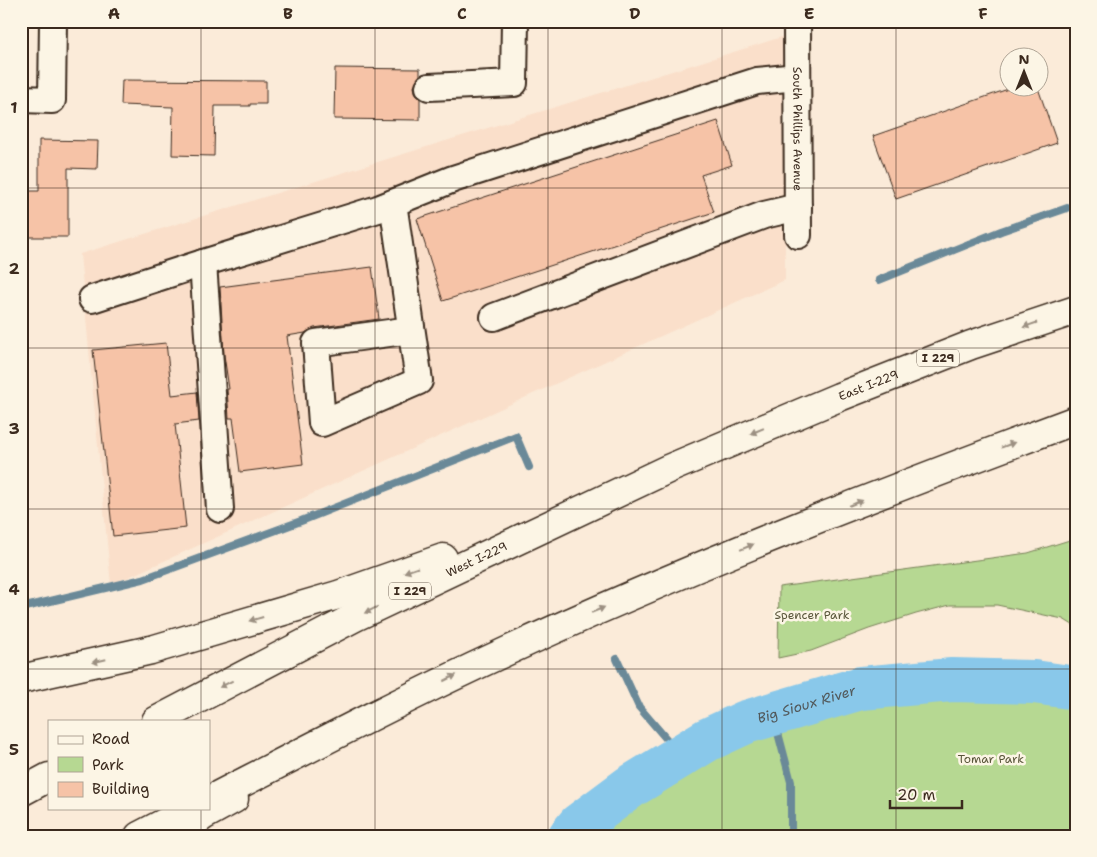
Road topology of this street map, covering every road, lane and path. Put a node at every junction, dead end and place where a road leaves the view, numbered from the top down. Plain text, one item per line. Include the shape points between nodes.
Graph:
1 (53, 21) edge
2 (515, 21) edge
3 (797, 21) edge
4 (797, 77) junction
5 (429, 87) dead end
6 (21, 99) edge
7 (393, 203) junction
8 (798, 208) junction
9 (798, 235) dead end
10 (203, 263) junction
11 (92, 299) dead end
12 (1076, 310) edge
13 (494, 317) dead end
14 (411, 330) junction
15 (802, 412) joint
16 (1076, 420) edge
17 (668, 469) junction
18 (220, 509) dead end
19 (21, 679) edge
20 (406, 699) junction
21 (158, 720) edge
22 (48, 778) edge
23 (21, 792) edge
24 (210, 799) edge
25 (189, 810) edge
26 (139, 836) edge
27 (176, 836) edge

1 - 6 street via 52,100
2 - 5 street via 514,83
3 - 4 street, South Phillips Avenue
4 - 7 street via 756,81 453,179
4 - 8 street, South Phillips Avenue
7 - 10 street
7 - 14 street
8 - 9 street, South Phillips Avenue
8 - 13 street via 764,215
10 - 11 street
10 - 18 street
12 -> 15 highway, East I-229 / I 229 via 971,345
14 - 14 street via 419,381 322,423 316,343
15 -> 17 highway, West I-229 / I 229
20 -> 16 highway via 592,613 811,521
17 -> 19 highway via 522,528 338,594 151,650
17 -> 21 highway, West I-229 / I 229 via 355,617
20 - 24 highway
20 - 27 highway via 203,816
22 - 23 highway
25 - 26 highway

